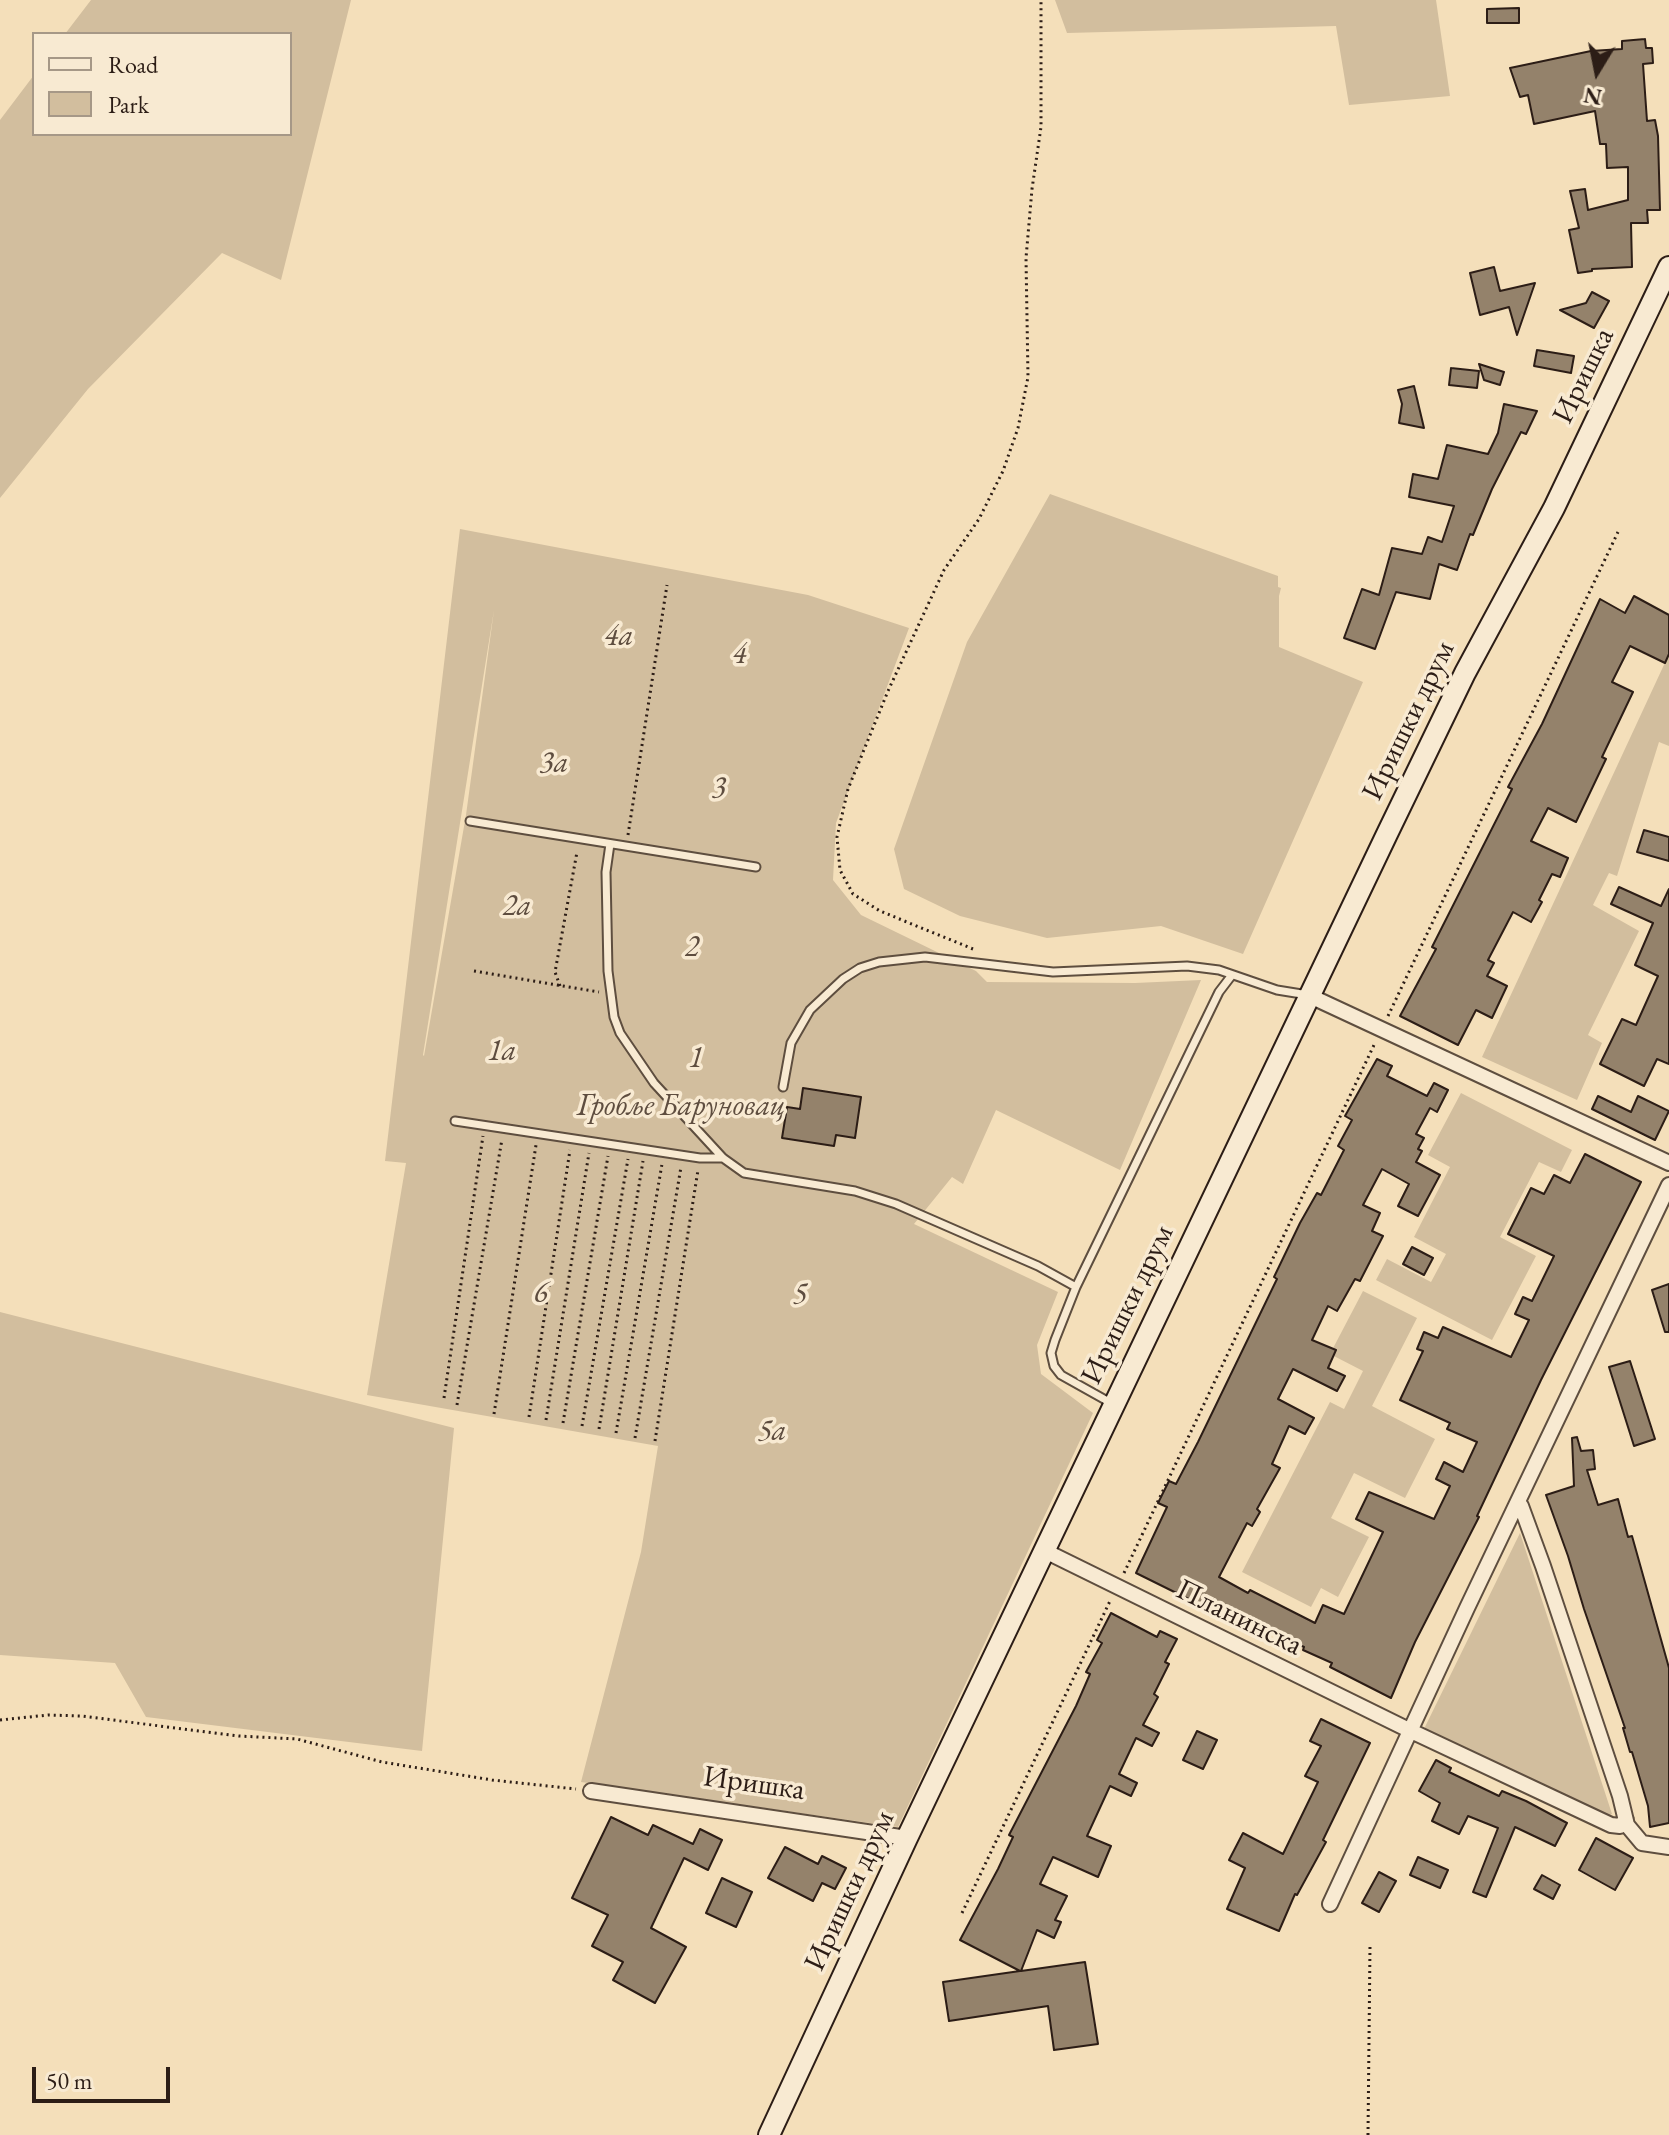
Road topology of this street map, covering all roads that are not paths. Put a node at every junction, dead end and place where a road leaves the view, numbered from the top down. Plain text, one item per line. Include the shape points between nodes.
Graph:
1 (1669, 270) edge
2 (1554, 508) joint
3 (470, 821) dead end
4 (610, 844) junction
5 (756, 867) dead end
6 (1232, 975) junction
7 (1310, 996) junction
8 (783, 1087) dead end
9 (455, 1121) dead end
10 (723, 1158) junction
11 (1669, 1163) edge
12 (1669, 1185) edge
13 (1076, 1287) junction
14 (1113, 1404) junction
15 (1518, 1503) junction
16 (1045, 1551) junction
17 (1411, 1731) junction
18 (591, 1791) road end
19 (1626, 1820) junction
20 (907, 1838) junction
21 (1669, 1847) edge
22 (1330, 1904) dead end
23 (769, 2135) edge

1 - 2 street, Иришка
2 - 7 street, Иришки друм via 1465,673
3 - 4 lane
4 - 5 lane
4 - 10 lane via 610,994 620,1033 636,1060
6 - 7 lane
6 - 8 lane via 1187,966 1053,972 925,957 879,962 825,994 791,1043
6 - 13 lane via 1219,992
7 - 11 street
7 - 14 street, Иришки друм
9 - 10 lane
10 - 13 lane via 744,1173 855,1191 896,1204
12 - 15 street
13 - 14 lane via 1051,1353 1054,1366
14 - 16 street, Иришки друм
15 - 17 street
15 - 19 street
16 - 17 street, Планинска
16 - 20 street, Иришки друм
17 - 19 street, Планинска via 1611,1825
17 - 22 street
18 - 20 street, Иришка
19 - 21 street via 1642,1843
20 - 23 street, Иришки друм

